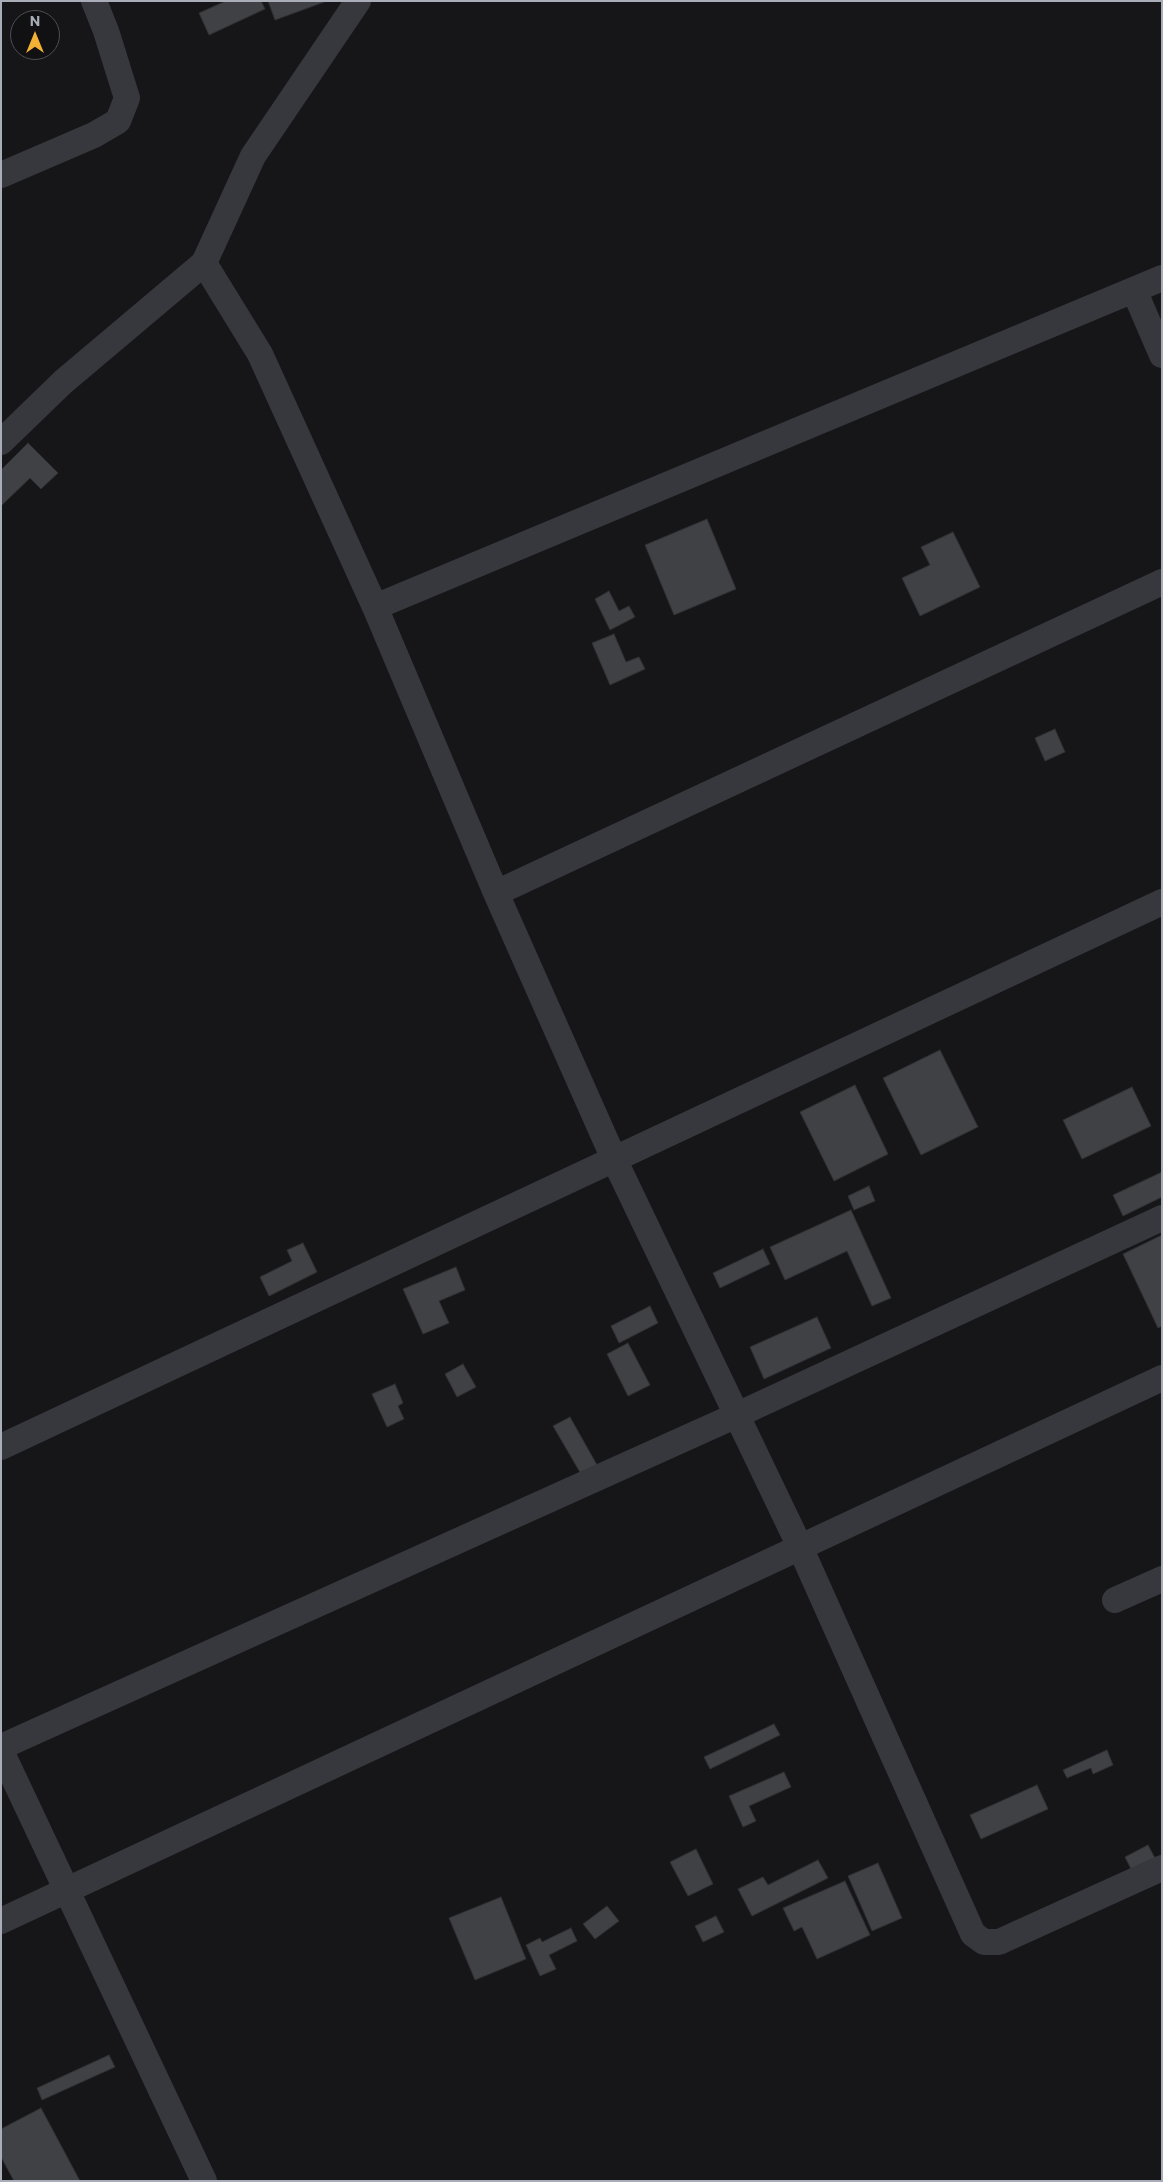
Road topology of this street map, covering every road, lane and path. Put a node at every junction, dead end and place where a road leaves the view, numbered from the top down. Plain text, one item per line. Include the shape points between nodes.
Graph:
1 (94, 1) edge
2 (358, 1) edge
3 (1, 175) edge
4 (204, 263) junction
5 (1162, 278) edge
6 (1134, 290) junction
7 (1162, 356) edge
8 (1, 442) edge
9 (1162, 582) edge
10 (375, 607) junction
11 (496, 893) junction
12 (1162, 902) edge
13 (614, 1159) junction
14 (1162, 1218) edge
15 (1162, 1378) edge
16 (737, 1414) junction
17 (1, 1447) edge
18 (800, 1547) junction
19 (1162, 1579) edge
20 (1115, 1600) dead end
21 (1, 1749) edge
22 (1162, 1868) edge
23 (66, 1890) junction
24 (1, 1921) edge
25 (204, 2181) edge

1 - 3 street via 127,98 118,121 94,135
2 - 4 street via 254,156
4 - 8 street via 63,382
4 - 10 street via 260,354
5 - 6 street
6 - 7 street
6 - 10 street
9 - 11 street
10 - 11 street
11 - 13 street
12 - 13 street
13 - 16 street
13 - 17 street
14 - 16 street
15 - 18 street
16 - 18 street
16 - 21 street
18 - 22 street via 973,1934 984,1942 1000,1942
18 - 23 street
19 - 20 street
21 - 23 street
23 - 24 street
23 - 25 street

